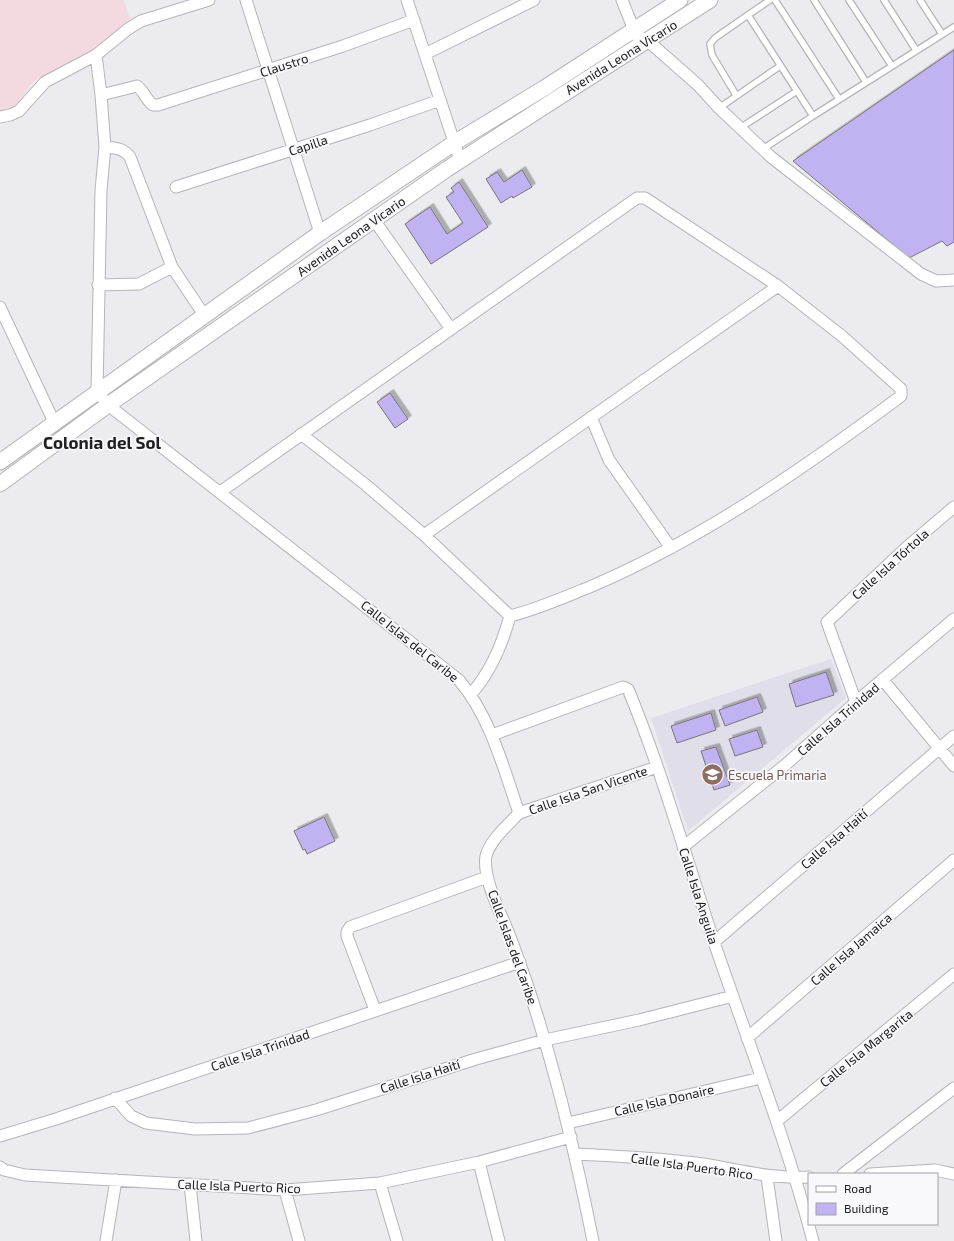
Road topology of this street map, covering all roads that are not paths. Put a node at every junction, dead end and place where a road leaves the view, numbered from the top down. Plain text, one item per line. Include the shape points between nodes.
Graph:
1 (209, 0) edge
2 (246, 0) edge
3 (407, 0) edge
4 (534, 0) edge
5 (622, 0) edge
6 (680, 0) edge
7 (710, 0) edge
8 (770, 0) edge
9 (775, 0) edge
10 (814, 0) edge
11 (849, 0) edge
12 (884, 0) edge
13 (920, 0) edge
14 (748, 15) junction
15 (414, 20) junction
16 (954, 26) edge
17 (633, 30) junction
18 (942, 34) junction
19 (648, 41) junction
20 (916, 50) junction
21 (425, 54) junction
22 (96, 55) junction
23 (780, 66) junction
24 (892, 66) junction
25 (268, 70) junction
26 (866, 82) junction
27 (796, 91) junction
28 (101, 94) junction
29 (736, 95) junction
30 (839, 99) junction
31 (440, 100) junction
32 (719, 108) junction
33 (813, 116) junction
34 (0, 117) edge
35 (740, 128) junction
36 (454, 143) junction
37 (105, 147) junction
38 (763, 149) junction
39 (293, 150) junction
40 (460, 160) junction
41 (176, 187) dead end
42 (374, 220) junction
43 (320, 233) junction
44 (172, 267) junction
45 (954, 280) edge
46 (98, 285) junction
47 (778, 286) junction
48 (0, 307) edge
49 (204, 315) junction
50 (451, 329) junction
51 (97, 391) junction
52 (108, 405) junction
53 (591, 417) junction
54 (54, 422) junction
55 (301, 434) junction
56 (0, 462) edge
57 (0, 484) edge
58 (220, 492) junction
59 (954, 507) edge
60 (424, 535) junction
61 (671, 548) junction
62 (510, 616) junction
63 (954, 619) edge
64 (883, 680) junction
65 (472, 694) junction
66 (856, 702) junction
67 (492, 735) junction
68 (954, 736) edge
69 (939, 749) junction
70 (954, 766) edge
71 (657, 767) junction
72 (519, 813) junction
73 (683, 847) junction
74 (954, 860) edge
75 (487, 877) junction
76 (714, 942) junction
77 (520, 962) junction
78 (954, 974) edge
79 (733, 996) junction
80 (375, 1010) junction
81 (747, 1038) junction
82 (545, 1040) junction
83 (761, 1078) junction
84 (954, 1088) edge
85 (115, 1098) junction
86 (777, 1121) junction
87 (568, 1123) junction
88 (0, 1136) edge
89 (571, 1137) junction
90 (575, 1154) junction
91 (479, 1162) junction
92 (0, 1167) edge
93 (844, 1173) edge
94 (886, 1173) edge
95 (954, 1174) edge
96 (767, 1177) junction
97 (808, 1177) edge
98 (796, 1178) junction
99 (116, 1180) junction
100 (380, 1183) junction
101 (190, 1184) junction
102 (285, 1190) junction
103 (808, 1222) edge
104 (809, 1225) edge
105 (106, 1241) edge
106 (196, 1241) edge
107 (299, 1241) edge
108 (397, 1241) edge
109 (499, 1241) edge
110 (593, 1241) edge
111 (776, 1241) edge
112 (813, 1241) edge

1 - 22 street via 142,21
2 - 25 street
3 - 15 street
4 - 21 street
5 - 17 street
6 - 17 street, Avenida Leona Vicario
7 - 19 street, Avenida Leona Vicario
8 - 14 lane
9 - 30 lane
10 - 26 lane
11 - 24 lane
12 - 20 lane
13 - 18 lane
14 - 23 lane
14 - 29 lane via 710,44 712,55
15 - 21 street
15 - 25 street, Claustro
16 - 18 lane
17 - 19 street via 642,40
17 - 36 street, Avenida Leona Vicario
18 - 20 lane
19 - 32 street via 698,85
19 - 40 street, Avenida Leona Vicario
20 - 24 lane
21 - 31 street
22 - 28 street
22 - 34 street via 45,82 14,114
23 - 27 lane
23 - 29 lane
24 - 26 lane
25 - 28 street, Claustro via 153,105 137,86
25 - 39 street
26 - 30 lane
27 - 33 lane
27 - 35 lane
28 - 37 street
29 - 32 lane
30 - 33 lane
31 - 36 street
31 - 39 street, Capilla
32 - 35 street
33 - 38 lane
35 - 38 street
36 - 40 street
36 - 43 street, Avenida Leona Vicario
37 - 44 street via 126,151 130,157
37 - 46 street
38 - 45 street via 920,274 936,281
39 - 41 street, Capilla
39 - 43 street
40 - 42 street, Avenida Leona Vicario
42 - 50 street
42 - 52 street, Avenida Leona Vicario
43 - 49 street, Avenida Leona Vicario
44 - 46 street via 139,284
44 - 49 street
46 - 51 street
47 - 50 street via 645,198 637,198
47 - 53 street
47 - 61 street via 842,336 895,383 901,389 902,396 838,444 754,500
48 - 54 street
49 - 51 street, Avenida Leona Vicario
50 - 55 street
51 - 52 street, Calle Islas del Caribe
51 - 54 street, Avenida Leona Vicario
52 - 57 street, Avenida Leona Vicario
52 - 58 street, Calle Islas del Caribe
53 - 60 street
53 - 61 street via 609,460
54 - 56 street, Avenida Leona Vicario
55 - 58 street
55 - 60 street
58 - 65 street, Calle Islas del Caribe via 417,645
59 - 66 street, Calle Isla Tórtola via 827,622
60 - 62 street
61 - 62 street via 545,606
62 - 65 street via 504,639 490,669
63 - 64 street, Calle Isla Trinidad
64 - 66 street, Calle Isla Trinidad
64 - 69 street
65 - 67 street, Calle Islas del Caribe
66 - 73 street, Calle Isla Trinidad via 784,766
67 - 71 street, Calle Isla Anguila via 627,687
67 - 72 street, Calle Islas del Caribe
68 - 69 street, Calle Isla Haití
69 - 70 street
69 - 76 street, Calle Isla Haití
71 - 72 street, Calle Isla San Vicente
71 - 73 street, Calle Isla Anguila
72 - 75 street, Calle Islas del Caribe via 492,843 486,857
73 - 76 street, Calle Isla Anguila
74 - 81 street, Calle Isla Jamaica
75 - 77 street, Calle Islas del Caribe
75 - 80 street via 350,927 347,932
76 - 79 street, Calle Isla Anguila
77 - 80 street, Calle Isla Trinidad
77 - 82 street, Calle Islas del Caribe
78 - 86 street, Calle Isla Margarita
79 - 81 street, Calle Isla Anguila
79 - 82 street, Calle Isla Haití
80 - 85 street, Calle Isla Trinidad
81 - 83 street, Calle Isla Anguila
82 - 85 street, Calle Isla Haití via 476,1059 316,1110 248,1128 195,1129 146,1123 131,1116
82 - 87 street, Calle Islas del Caribe
83 - 86 street, Calle Isla Anguila
83 - 87 street, Calle Isla Donaire
84 - 93 street
85 - 88 street, Calle Isla Trinidad
86 - 98 street, Calle Isla Anguila
87 - 89 street, Calle Islas del Caribe
89 - 90 street, Calle Islas del Caribe
89 - 91 street, Calle Isla Puerto Rico
90 - 96 street, Calle Isla Puerto Rico via 695,1163
90 - 110 street, Calle Islas del Caribe
91 - 100 street, Calle Isla Puerto Rico
91 - 109 street
92 - 99 street, Calle Isla Puerto Rico via 25,1175
94 - 95 street via 935,1170
96 - 98 street, Calle Isla Puerto Rico
96 - 111 street
97 - 98 street, Calle Isla Puerto Rico
98 - 103 street, Calle Isla Anguila
99 - 101 street, Calle Isla Puerto Rico
99 - 105 street
100 - 102 street, Calle Isla Puerto Rico
100 - 108 street
101 - 102 street, Calle Isla Puerto Rico
101 - 106 street
102 - 107 street
104 - 112 street, Calle Isla Anguila

